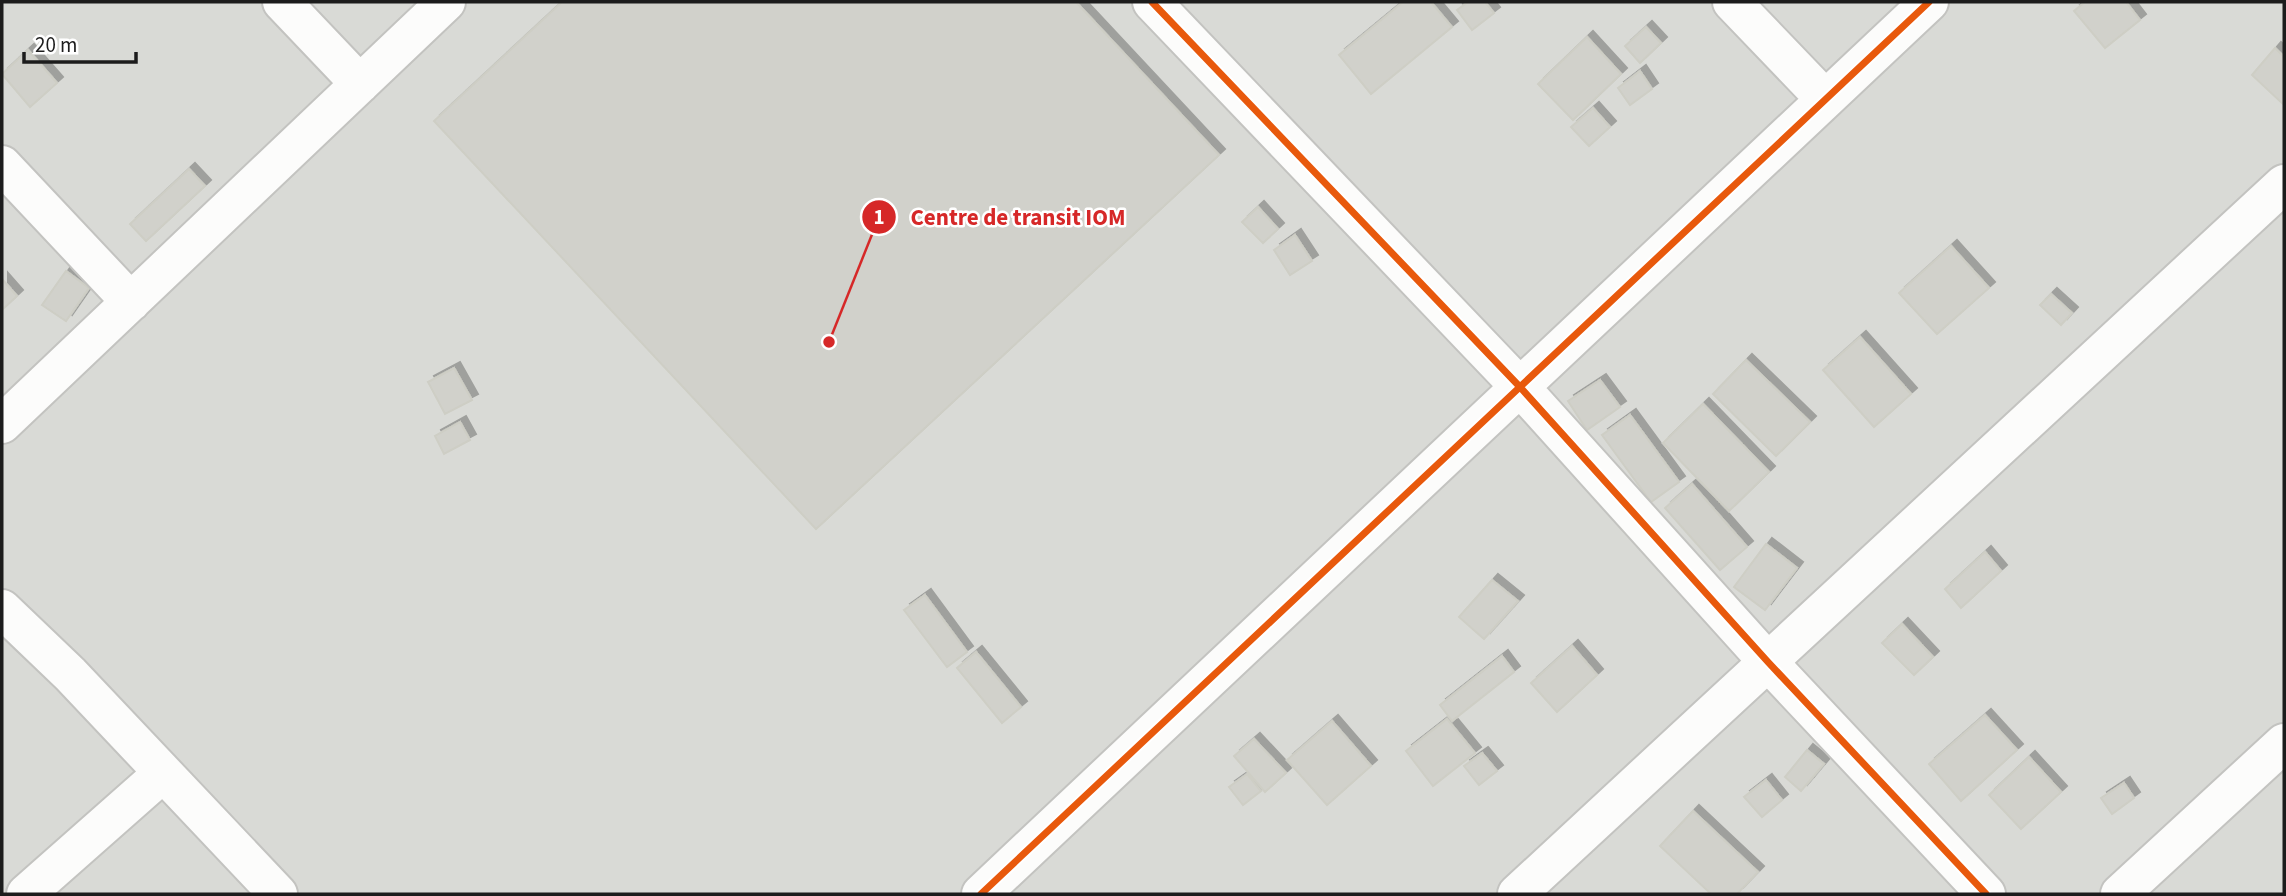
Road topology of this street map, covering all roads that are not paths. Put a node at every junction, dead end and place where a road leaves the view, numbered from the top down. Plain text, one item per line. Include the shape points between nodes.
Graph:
1 (282, 2) edge
2 (446, 2) edge
3 (1152, 2) edge
4 (1732, 2) edge
5 (1929, 2) edge
6 (360, 84) junction
7 (1825, 99) junction
8 (2, 165) edge
9 (2284, 184) edge
10 (131, 302) junction
11 (1520, 387) junction
12 (2, 424) edge
13 (2, 609) edge
14 (1768, 662) junction
15 (2284, 743) edge
16 (163, 773) junction
17 (26, 894) edge
18 (278, 894) edge
19 (981, 894) edge
20 (1517, 894) edge
21 (1986, 894) edge
22 (2120, 894) edge

1 - 6 street
2 - 6 street
3 - 11 street
4 - 7 street
5 - 7 street
6 - 10 street
7 - 11 street
8 - 10 street
9 - 14 street
10 - 12 street
11 - 14 street
11 - 19 street
13 - 16 street
14 - 20 street
14 - 21 street
15 - 22 street
16 - 17 street
16 - 18 street

